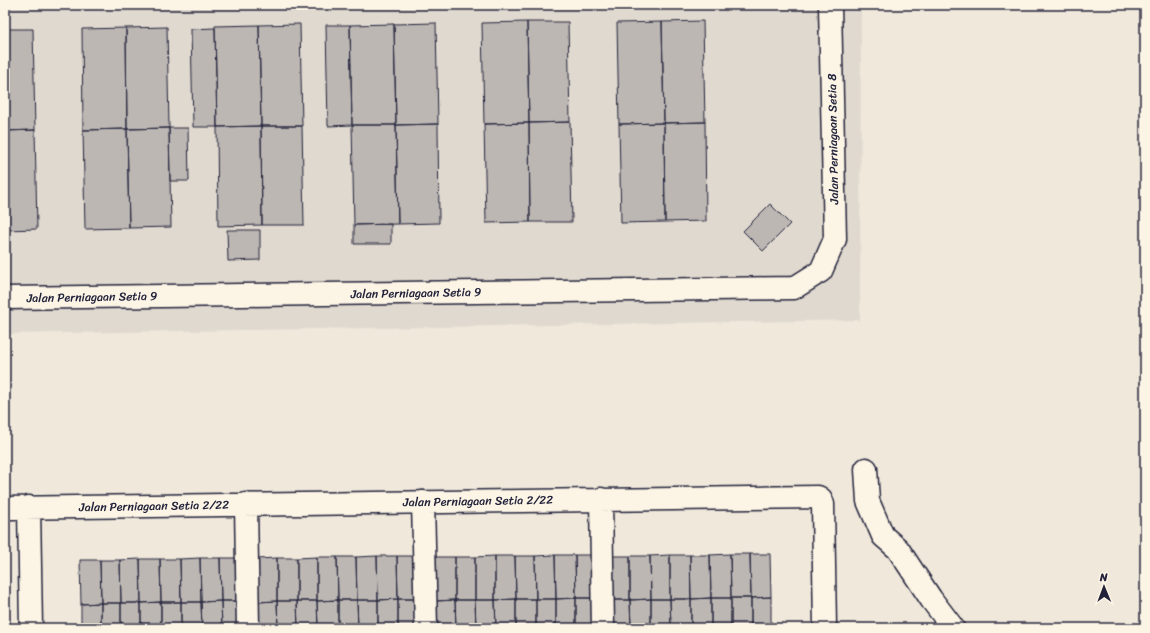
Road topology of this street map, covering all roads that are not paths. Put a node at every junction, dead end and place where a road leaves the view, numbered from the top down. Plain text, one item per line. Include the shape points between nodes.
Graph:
1 (830, 5) edge
2 (821, 271) joint
3 (5, 298) edge
4 (866, 469) dead end
5 (601, 499) junction
6 (423, 502) junction
7 (246, 504) junction
8 (29, 507) junction
9 (5, 508) edge
10 (31, 628) edge
11 (248, 628) edge
12 (426, 628) edge
13 (603, 628) edge
14 (825, 628) edge
15 (953, 628) edge

1 - 2 street, Jalan Perniagaan Setia 8 via 835,239
2 - 3 street, Jalan Perniagaan Setia 9 via 794,288
4 - 15 street via 868,501 883,536 898,549
5 - 6 street, Jalan Perniagaan Setia 2/22
5 - 13 street
5 - 14 street, Jalan Perniagaan Setia 2/22 via 818,497 823,504
6 - 7 street, Jalan Perniagaan Setia 2/22
6 - 12 street
7 - 8 street, Jalan Perniagaan Setia 2/22
7 - 11 street
8 - 9 street, Jalan Perniagaan Setia 2/22
8 - 10 street

